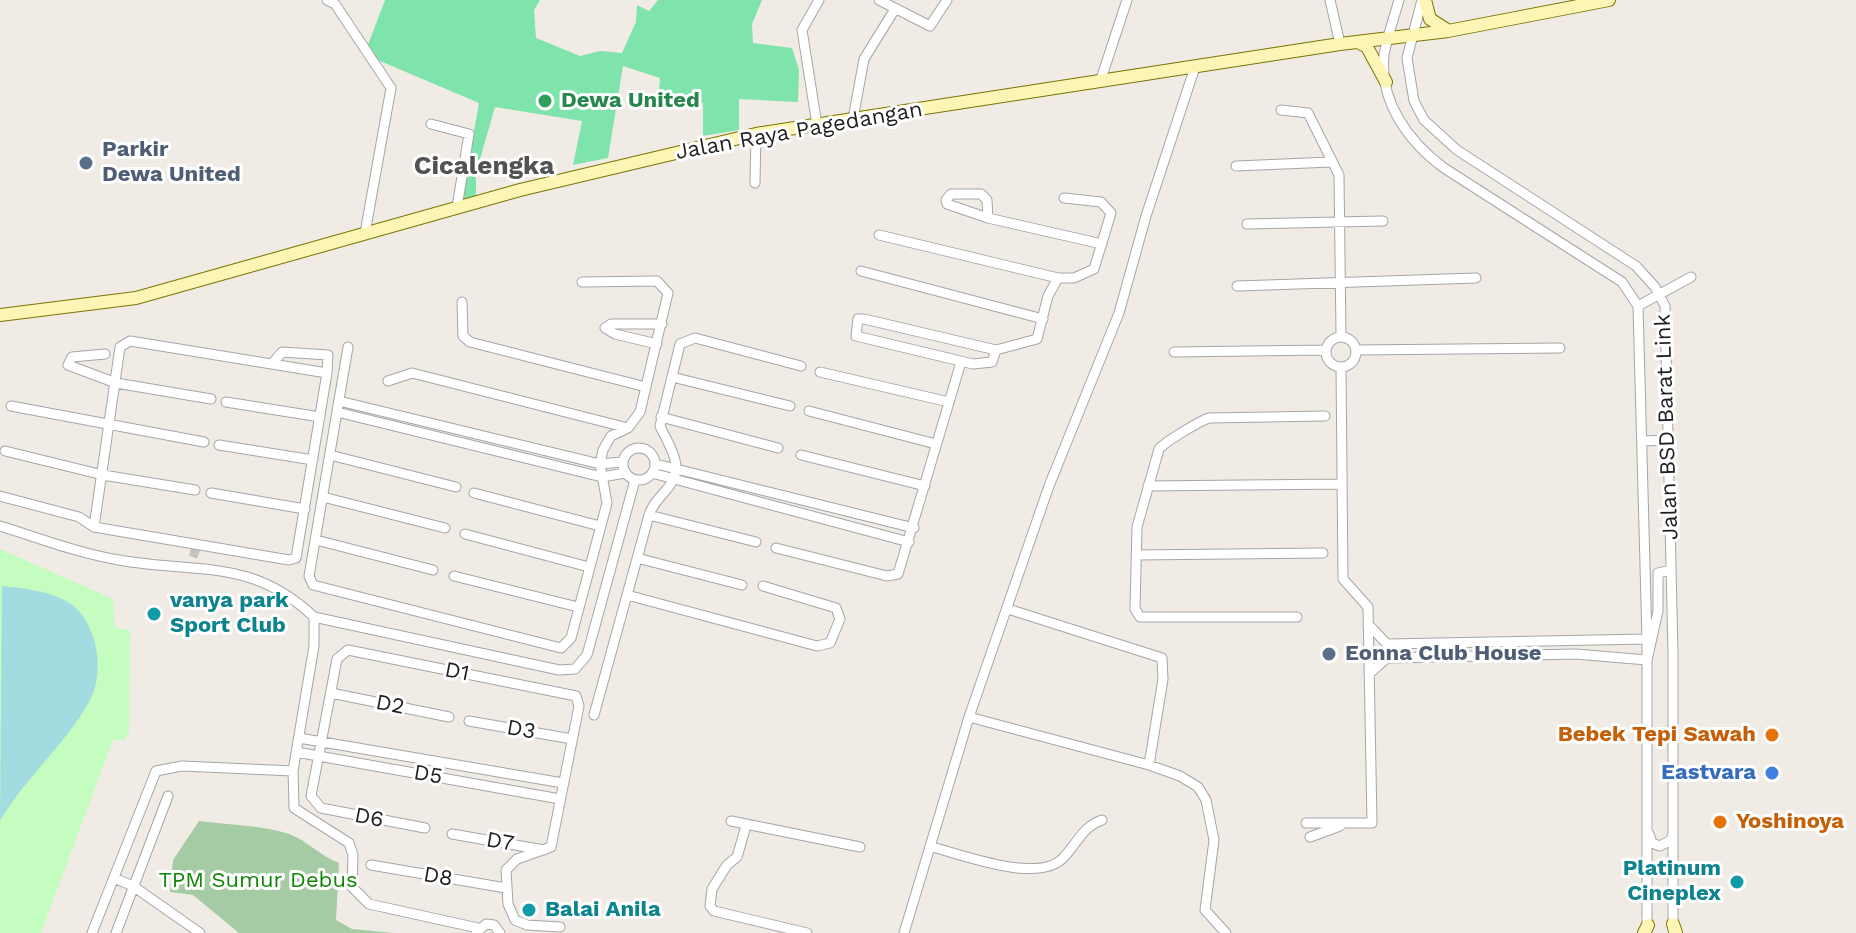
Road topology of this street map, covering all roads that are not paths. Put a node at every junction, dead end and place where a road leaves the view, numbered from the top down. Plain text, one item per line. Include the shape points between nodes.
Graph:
1 (327, 0) edge
2 (819, 0) edge
3 (879, 0) edge
4 (947, 0) edge
5 (1127, 0) edge
6 (1330, 0) edge
7 (1399, 0) edge
8 (1423, 0) edge
9 (1609, 0) edge
10 (895, 9) junction
11 (1448, 31) junction
12 (1412, 36) junction
13 (1389, 39) junction
14 (1358, 42) junction
15 (1340, 44) junction
16 (1195, 67) junction
17 (1100, 82) junction
18 (1386, 82) junction
19 (1281, 110) dead end
20 (853, 119) junction
21 (431, 124) dead end
22 (817, 125) junction
23 (756, 134) junction
24 (1331, 162) junction
25 (1236, 166) dead end
26 (755, 183) dead end
27 (1064, 198) dead end
28 (457, 207) junction
29 (988, 218) dead end
30 (1383, 221) dead end
31 (1339, 222) junction
32 (1247, 224) dead end
33 (365, 233) junction
34 (879, 235) dead end
35 (1102, 244) junction
36 (861, 271) dead end
37 (1691, 277) dead end
38 (1058, 278) junction
39 (1476, 278) dead end
40 (582, 282) dead end
41 (1340, 282) junction
42 (1237, 286) dead end
43 (1659, 295) junction
44 (462, 302) dead end
45 (1638, 306) junction
46 (0, 315) edge
47 (1043, 319) junction
48 (662, 324) junction
49 (1341, 336) junction
50 (657, 344) junction
51 (348, 347) dead end
52 (1560, 348) dead end
53 (996, 350) junction
54 (1325, 350) junction
55 (1356, 350) junction
56 (1174, 352) dead end
57 (105, 354) dead end
58 (961, 362) junction
59 (272, 364) junction
60 (801, 366) dead end
61 (1341, 367) junction
62 (820, 372) dead end
63 (327, 373) junction
64 (672, 377) junction
65 (388, 381) dead end
66 (116, 383) junction
67 (646, 387) junction
68 (211, 399) dead end
69 (339, 401) junction
70 (226, 402) dead end
71 (949, 402) junction
72 (11, 406) dead end
73 (790, 406) dead end
74 (809, 411) dead end
75 (337, 412) junction
76 (1325, 416) dead end
77 (320, 417) junction
78 (661, 417) junction
79 (109, 427) junction
80 (628, 428) junction
81 (1669, 440) junction
82 (1642, 441) junction
83 (204, 442) dead end
84 (936, 444) junction
85 (219, 445) dead end
86 (778, 448) dead end
87 (5, 451) dead end
88 (330, 455) junction
89 (801, 455) dead end
90 (313, 460) junction
91 (622, 462) junction
92 (600, 464) junction
93 (677, 467) junction
94 (654, 469) junction
95 (625, 473) junction
96 (103, 475) junction
97 (602, 477) junction
98 (675, 479) junction
99 (635, 480) junction
100 (1342, 484) junction
101 (925, 486) junction
102 (1148, 486) junction
103 (456, 487) dead end
104 (195, 490) dead end
105 (211, 493) dead end
106 (474, 493) dead end
107 (0, 496) edge
108 (323, 497) junction
109 (305, 509) junction
110 (649, 515) junction
111 (0, 526) edge
112 (600, 526) junction
113 (94, 527) junction
114 (445, 528) dead end
115 (914, 528) junction
116 (465, 534) dead end
117 (316, 540) junction
118 (756, 542) dead end
119 (909, 542) junction
120 (776, 548) dead end
121 (1323, 553) dead end
122 (194, 554) junction
123 (1136, 555) junction
124 (637, 558) junction
125 (589, 567) junction
126 (433, 570) dead end
127 (1671, 570) junction
128 (454, 576) dead end
129 (742, 585) dead end
130 (763, 586) dead end
131 (627, 595) junction
132 (578, 607) junction
133 (1008, 609) junction
134 (314, 617) junction
135 (1297, 617) dead end
136 (1368, 624) junction
137 (1604, 639) junction
138 (1647, 639) junction
139 (1387, 644) junction
140 (1387, 658) junction
141 (1603, 659) junction
142 (1647, 660) junction
143 (1369, 674) junction
144 (331, 693) junction
145 (594, 715) dead end
146 (449, 717) dead end
147 (969, 717) junction
148 (469, 721) dead end
149 (299, 738) junction
150 (572, 739) junction
151 (320, 741) junction
152 (296, 752) junction
153 (317, 756) junction
154 (1149, 765) junction
155 (293, 771) junction
156 (563, 783) junction
157 (168, 796) dead end
158 (560, 799) junction
159 (1102, 820) dead end
160 (731, 821) dead end
161 (1306, 823) dead end
162 (1346, 823) junction
163 (746, 826) junction
164 (1647, 826) junction
165 (1675, 826) junction
166 (425, 828) dead end
167 (452, 834) dead end
168 (1310, 837) dead end
169 (860, 847) dead end
170 (932, 847) junction
171 (548, 851) junction
172 (371, 865) dead end
173 (114, 878) junction
174 (133, 886) junction
175 (506, 888) junction
176 (444, 922) junction
177 (560, 927) dead end
178 (1646, 930) edge
179 (1674, 930) edge
180 (477, 931) edge
181 (92, 933) edge
182 (116, 933) edge
183 (200, 933) edge
184 (442, 933) edge
185 (500, 933) edge
186 (807, 933) edge
187 (904, 933) edge
188 (1226, 933) edge

1 - 33 street via 335,4 391,88
2 - 22 street via 802,30
3 - 10 street
4 - 10 street via 930,26
5 - 17 street
6 - 15 street
7 - 13 street, Jalan BSD Barat Link
8 - 11 street via 1430,19
8 - 12 street, Jalan BSD Barat Link
9 - 11 street, Jalan Raya Pagedangan
10 - 20 street via 864,59
11 - 12 street, Jalan Raya Pagedangan
12 - 13 street, Jalan Raya Pagedangan
12 - 43 street, Jalan BSD Barat Link via 1407,58 1414,101 1440,138 1636,266
13 - 14 street, Jalan Raya Pagedangan
13 - 18 street, Jalan BSD Barat Link
14 - 15 street, Jalan Raya Pagedangan
14 - 18 street via 1367,47
15 - 16 street, Jalan Raya Pagedangan
16 - 17 street, Jalan Raya Pagedangan
16 - 133 street via 1119,313 1049,486
17 - 20 street, Jalan Raya Pagedangan
18 - 45 street, Jalan BSD Barat Link via 1393,109 1425,154 1622,282
19 - 24 street via 1308,113
20 - 22 street, Jalan Raya Pagedangan
21 - 28 street via 469,134
22 - 23 street, Jalan Raya Pagedangan
23 - 26 street
23 - 28 street, Jalan Raya Pagedangan
24 - 25 street
24 - 31 street via 1339,175
27 - 35 street via 1108,206 1111,213
28 - 33 street, Jalan Raya Pagedangan
29 - 35 street
30 - 31 street
31 - 32 street
31 - 41 street
33 - 46 street, Jalan Raya Pagedangan via 136,298
34 - 38 street
35 - 38 street via 1091,272
36 - 47 street
37 - 43 street
38 - 47 street
39 - 41 street
40 - 48 street via 661,283 668,293
41 - 42 street
41 - 49 street
43 - 45 street
43 - 81 street, Jalan BSD Barat Link via 1665,306
44 - 67 street via 463,336 470,342
45 - 82 street, Jalan BSD Barat Link
47 - 53 street via 1037,339
48 - 50 street
48 - 50 street via 605,328
49 - 54 street
49 - 55 street
50 - 67 street
51 - 69 street
52 - 55 street
53 - 58 street via 989,364
53 - 58 street via 857,321 856,336
54 - 56 street
54 - 61 street via 1333,365
55 - 61 street via 1349,364
57 - 66 street via 72,357 68,365
58 - 71 street
59 - 63 street
59 - 63 street via 282,352 328,355
59 - 66 street via 126,341 120,347
60 - 64 street via 691,338 680,344
61 - 100 street
62 - 71 street
63 - 77 street
64 - 73 street
64 - 78 street
65 - 80 street via 412,373
66 - 68 street
66 - 79 street
67 - 80 street via 637,419
69 - 75 street
69 - 92 street
70 - 77 street
71 - 84 street
72 - 79 street
74 - 84 street
75 - 88 street
75 - 97 street
76 - 102 street via 1198,421 1159,449
77 - 90 street
78 - 86 street
78 - 93 street
79 - 83 street
79 - 96 street
80 - 92 street via 606,443
81 - 82 street
81 - 127 street, Jalan BSD Barat Link
82 - 138 street, Jalan BSD Barat Link
84 - 101 street
85 - 90 street
87 - 96 street
88 - 103 street
88 - 108 street
89 - 101 street
90 - 109 street
91 - 92 street
91 - 94 street via 626,453 645,448 653,454
91 - 95 street
92 - 97 street
93 - 94 street
93 - 98 street
93 - 115 street
94 - 98 street
94 - 99 street via 645,479
95 - 97 street
95 - 99 street
96 - 104 street
96 - 113 street
97 - 112 street via 607,503
98 - 110 street
98 - 119 street
99 - 134 street via 587,655 575,669 559,670
100 - 102 street
100 - 136 street via 1343,579 1368,607
101 - 115 street
102 - 123 street
105 - 109 street
106 - 112 street
107 - 113 street via 79,517
108 - 114 street
108 - 117 street
109 - 122 street via 298,555 292,559
110 - 118 street
110 - 124 street
111 - 122 street via 98,556
112 - 125 street
113 - 122 street
115 - 119 street
116 - 125 street
117 - 126 street
117 - 132 street via 309,576 313,585 557,649 571,638
119 - 120 street via 901,570 893,577
121 - 123 street
122 - 134 street via 280,589
123 - 135 street via 1135,609 1140,617
124 - 129 street
124 - 131 street
125 - 132 street
127 - 142 street via 1658,573 1658,611
127 - 165 street, Jalan BSD Barat Link
128 - 132 street
130 - 131 street via 836,608 840,619 830,643 817,646
131 - 145 street
133 - 147 street
133 - 154 street via 1162,658
134 - 149 street
136 - 139 street
136 - 143 street
137 - 138 street
137 - 139 street
137 - 141 street
138 - 142 street, Jalan BSD Barat Link
139 - 140 street
140 - 141 street via 1575,654
140 - 143 street
141 - 142 street
142 - 164 street, Jalan BSD Barat Link
143 - 162 street via 1372,823
144 - 146 street, D2
144 - 150 street, D1 via 337,659 348,650 573,694 578,699
144 - 151 street
147 - 154 street
147 - 170 street
148 - 150 street, D3
149 - 151 street, D5
149 - 152 street
150 - 156 street
151 - 153 street
151 - 156 street, D5
152 - 153 street, D5
152 - 155 street
153 - 158 street, D5
153 - 166 street, D6 via 312,786 321,808
154 - 188 street via 1198,787 1206,800 1214,840 1205,910
155 - 173 street via 182,766 156,771
155 - 176 street via 294,808 352,848 351,879 357,896 369,904
156 - 158 street
157 - 174 street
158 - 171 street
159 - 170 street via 1084,831 1063,859 1036,869
160 - 163 street
161 - 162 street
162 - 168 street
163 - 169 street
163 - 186 street via 737,857 712,889 710,906
164 - 165 street via 1652,843 1660,846 1671,840
164 - 178 street, Jalan BSD Barat Link
165 - 179 street, Jalan BSD Barat Link
167 - 171 street, D7
170 - 187 street
171 - 175 street via 510,864
172 - 175 street, D8
173 - 174 street
173 - 181 street
174 - 182 street
174 - 183 street
175 - 177 street via 515,920
176 - 180 street
176 - 184 street
180 - 185 street via 494,925

